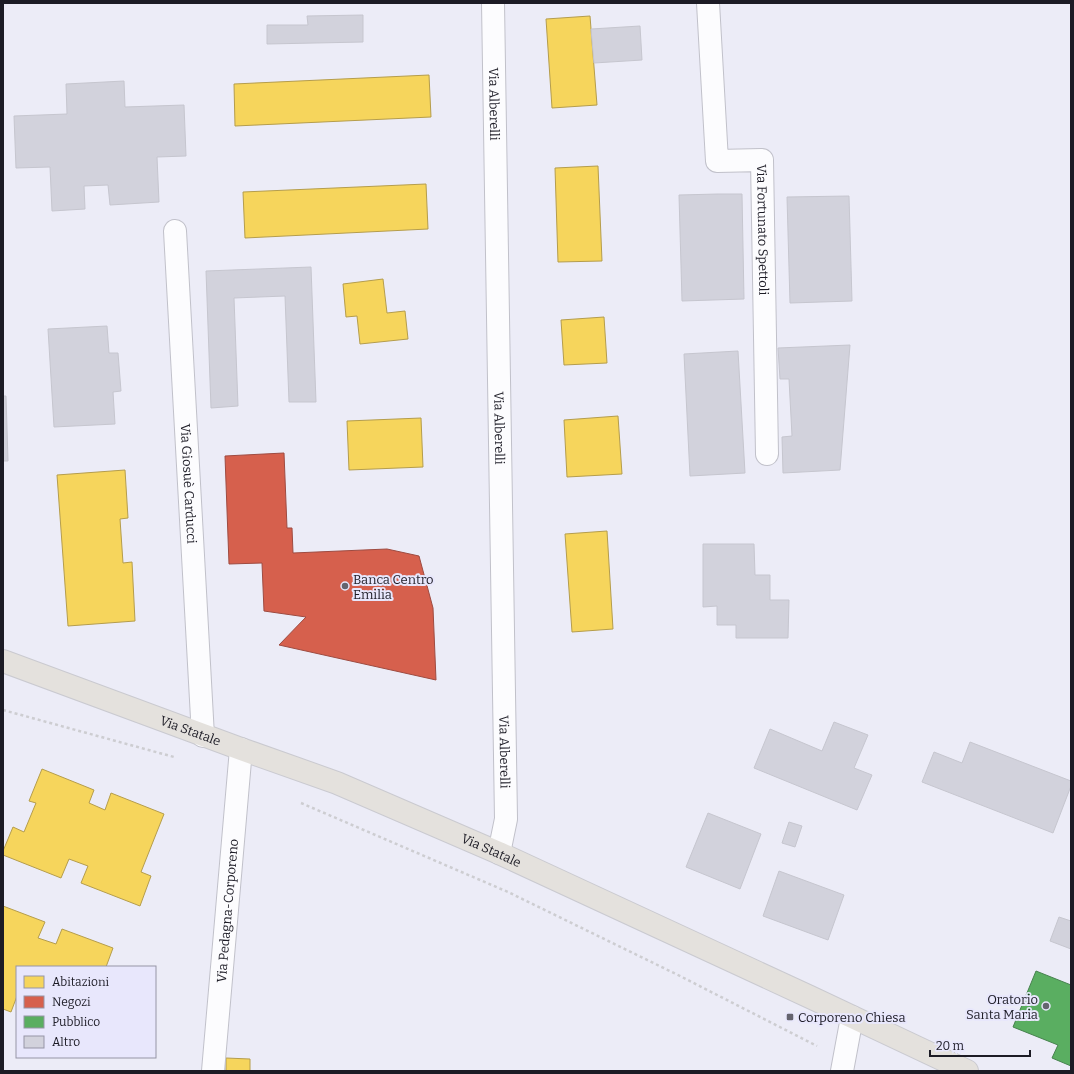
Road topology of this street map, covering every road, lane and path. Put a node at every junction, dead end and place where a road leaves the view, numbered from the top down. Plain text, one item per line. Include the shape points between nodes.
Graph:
1 (493, 3) edge
2 (708, 3) edge
3 (175, 231) dead end
4 (768, 454) dead end
5 (3, 661) edge
6 (3, 710) edge
7 (203, 736) junction
8 (240, 749) junction
9 (178, 758) dead end
10 (300, 802) dead end
11 (499, 852) junction
12 (852, 1017) junction
13 (843, 1065) edge
14 (213, 1071) edge
15 (967, 1071) edge

1 - 11 street, Via Alberelli via 506,819
2 - 4 street, Via Fortunato Spettoli via 717,161 762,160
3 - 7 street, Via Giosuè Carducci
5 - 7 main road, Via Statale
6 - 9 path
7 - 8 main road, Via Statale
8 - 11 main road, Via Statale via 338,783
8 - 14 street, Via Pedagna-Corporeno
10 - 13 path via 508,892 678,975
11 - 12 main road, Via Statale
12 - 13 street
12 - 15 main road, Via Statale

